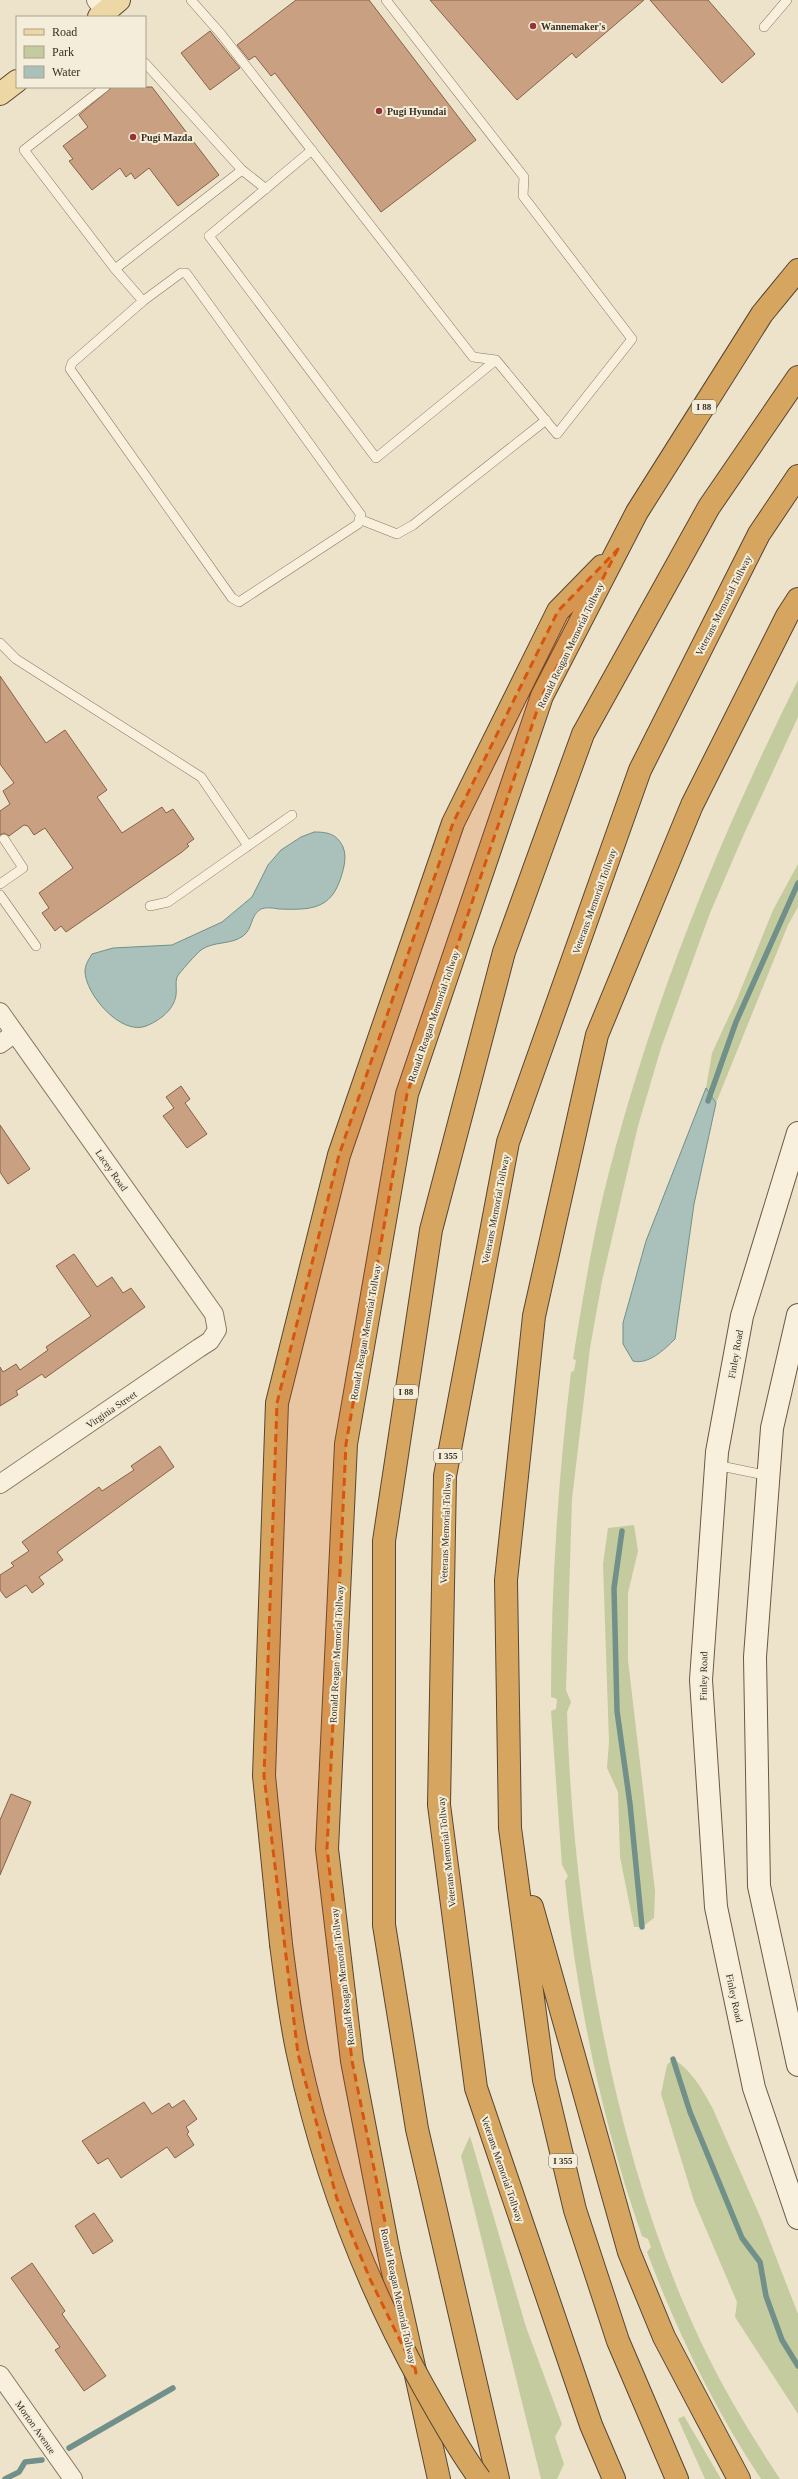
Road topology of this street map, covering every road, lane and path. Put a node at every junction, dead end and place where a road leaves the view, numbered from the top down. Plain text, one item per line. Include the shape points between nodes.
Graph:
1 (191, 0) edge
2 (386, 0) edge
3 (787, 0) edge
4 (764, 27) dead end
5 (146, 64) edge
6 (16, 82) edge
7 (104, 88) edge
8 (0, 94) edge
9 (312, 150) junction
10 (242, 170) junction
11 (266, 189) junction
12 (115, 269) junction
13 (798, 270) edge
14 (143, 301) junction
15 (496, 360) junction
16 (798, 377) edge
17 (546, 420) junction
18 (798, 476) edge
19 (359, 519) junction
20 (618, 549) junction
21 (798, 599) edge
22 (0, 643) edge
23 (292, 815) dead end
24 (4, 839) dead end
25 (248, 846) junction
26 (0, 884) edge
27 (0, 895) edge
28 (150, 906) dead end
29 (36, 946) dead end
30 (0, 1012) edge
31 (15, 1034) junction
32 (0, 1044) edge
33 (798, 1133) edge
34 (798, 1315) edge
35 (218, 1330) joint
36 (716, 1465) junction
37 (769, 1476) junction
38 (0, 1484) edge
39 (510, 1828) junction
40 (798, 2065) edge
41 (798, 2218) edge
42 (0, 2375) edge
43 (485, 2419) junction
44 (73, 2479) edge
45 (439, 2479) edge
46 (480, 2479) edge
47 (498, 2479) edge
48 (506, 2479) edge
49 (614, 2479) edge
50 (677, 2479) edge
51 (739, 2479) edge

1 - 9 lane via 221,34
2 - 17 lane via 524,177 523,196 632,339 557,434
3 - 4 lane
5 - 10 lane
6 - 8 main road
7 - 12 lane via 24,150
9 - 11 lane
9 - 15 lane via 473,357
10 - 11 lane
10 - 12 lane
11 - 15 lane via 209,236 376,458
12 - 14 lane
13 - 20 highway, Ronald Reagan Memorial Tollway / I 88 via 762,314 637,512
14 - 19 lane via 181,273 186,273 361,515
14 - 19 lane via 72,363 70,369 232,598 239,602 358,524
15 - 17 lane
16 - 43 highway, I 88 via 709,507 583,734 504,952 429,1238 384,1541 384,1925 417,2128
17 - 19 lane via 413,525 397,534
18 - 49 highway, Veterans Memorial Tollway / I 355 via 759,534 640,770 508,1142 445,1476 439,1805 476,2088 591,2425
20 - 45 highway, Ronald Reagan Memorial Tollway / I 88 via 542,696 407,1094 346,1444 327,1849 352,2061 389,2254
20 - 46 highway, bridge via 558,611 453,823 339,1155 277,1403 264,1776 281,1944 298,2054 320,2145 337,2199 370,2279 406,2356 444,2424
21 - 39 highway, I 355 via 787,616 692,805 597,1035 534,1316 506,1580
22 - 25 lane via 16,659 201,777
23 - 25 lane
24 - 26 lane via 23,868
25 - 28 lane via 168,902
27 - 29 lane
30 - 31 street, Lacey Road
31 - 32 street
31 - 35 street, Lacey Road via 214,1314
33 - 36 main road, Finley Road via 742,1316
34 - 37 main road via 772,1428
35 - 38 street, Virginia Street via 200,1348
36 - 37 lane
36 - 41 main road, Finley Road via 701,1680 716,1907 754,2088
37 - 40 main road via 756,1656 759,1886
39 - 50 highway, I 355 via 544,2080 575,2210 618,2340
39 - 51 highway via 628,2252 664,2337
42 - 44 street, Morton Avenue
43 - 47 highway, I 88
43 - 48 highway

